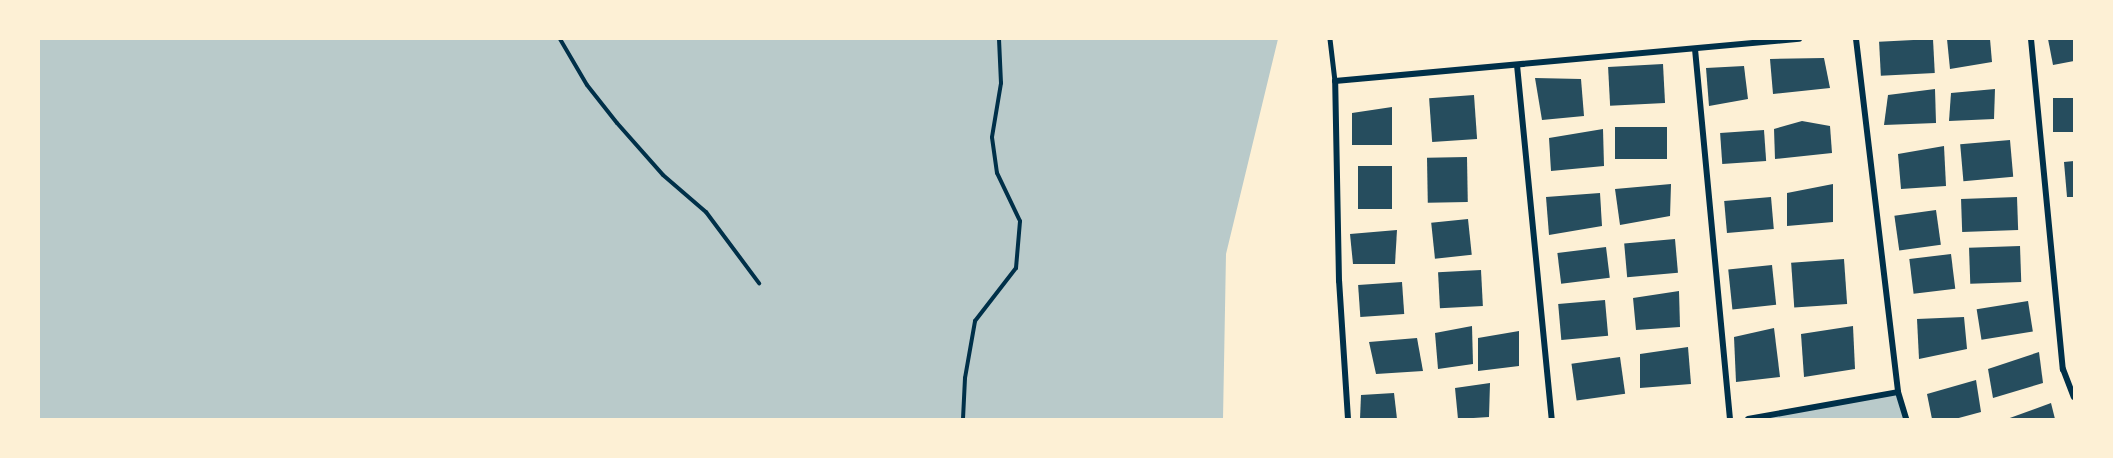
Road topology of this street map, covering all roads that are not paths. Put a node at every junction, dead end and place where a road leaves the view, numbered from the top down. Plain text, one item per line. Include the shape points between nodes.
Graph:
1 (1330, 39) edge
2 (1799, 39) edge
3 (1856, 39) edge
4 (2031, 39) edge
5 (1695, 49) junction
6 (1517, 65) junction
7 (1335, 81) junction
8 (1898, 392) junction
9 (2074, 397) edge
10 (1348, 419) edge
11 (1552, 419) edge
12 (1730, 419) edge
13 (1748, 419) edge
14 (1906, 419) edge

1 - 7 lane
2 - 5 street
3 - 8 street
4 - 9 street via 2063,369
5 - 6 street
5 - 12 street
6 - 7 street
6 - 11 street
7 - 10 street via 1339,281
8 - 13 street
8 - 14 street

